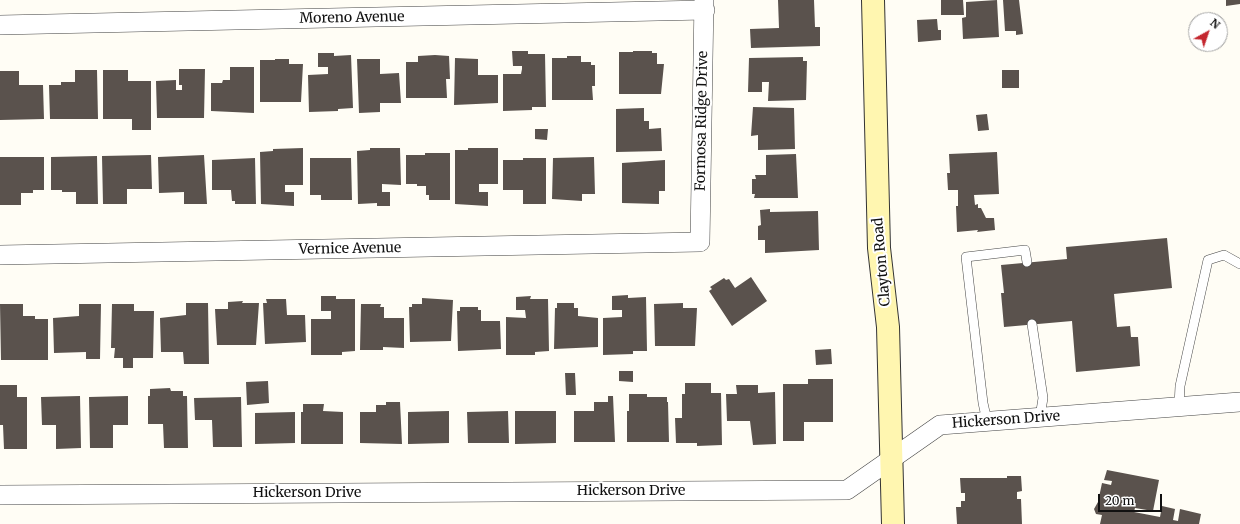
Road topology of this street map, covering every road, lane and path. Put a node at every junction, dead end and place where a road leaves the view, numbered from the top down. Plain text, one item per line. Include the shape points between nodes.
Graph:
1 (873, 0) edge
2 (704, 5) edge
3 (0, 25) edge
4 (700, 242) joint
5 (0, 255) edge
6 (1027, 262) dead end
7 (1240, 264) edge
8 (1032, 324) dead end
9 (1240, 402) edge
10 (1179, 406) junction
11 (1040, 417) junction
12 (987, 421) junction
13 (892, 457) junction
14 (0, 495) edge
15 (893, 524) edge

1 - 13 street, Clayton Road via 879,248 888,327
2 - 3 street, Moreno Avenue
2 - 4 street, Formosa Ridge Drive
4 - 5 street, Vernice Avenue
6 - 12 lane via 1025,250 966,257
7 - 10 lane via 1224,255 1208,260 1180,386
8 - 11 lane via 1043,398
9 - 10 street, Hickerson Drive
10 - 11 street, Hickerson Drive
11 - 12 street, Hickerson Drive
12 - 13 street, Hickerson Drive via 940,425
13 - 14 street, Hickerson Drive via 847,490
13 - 15 street, Clayton Road

